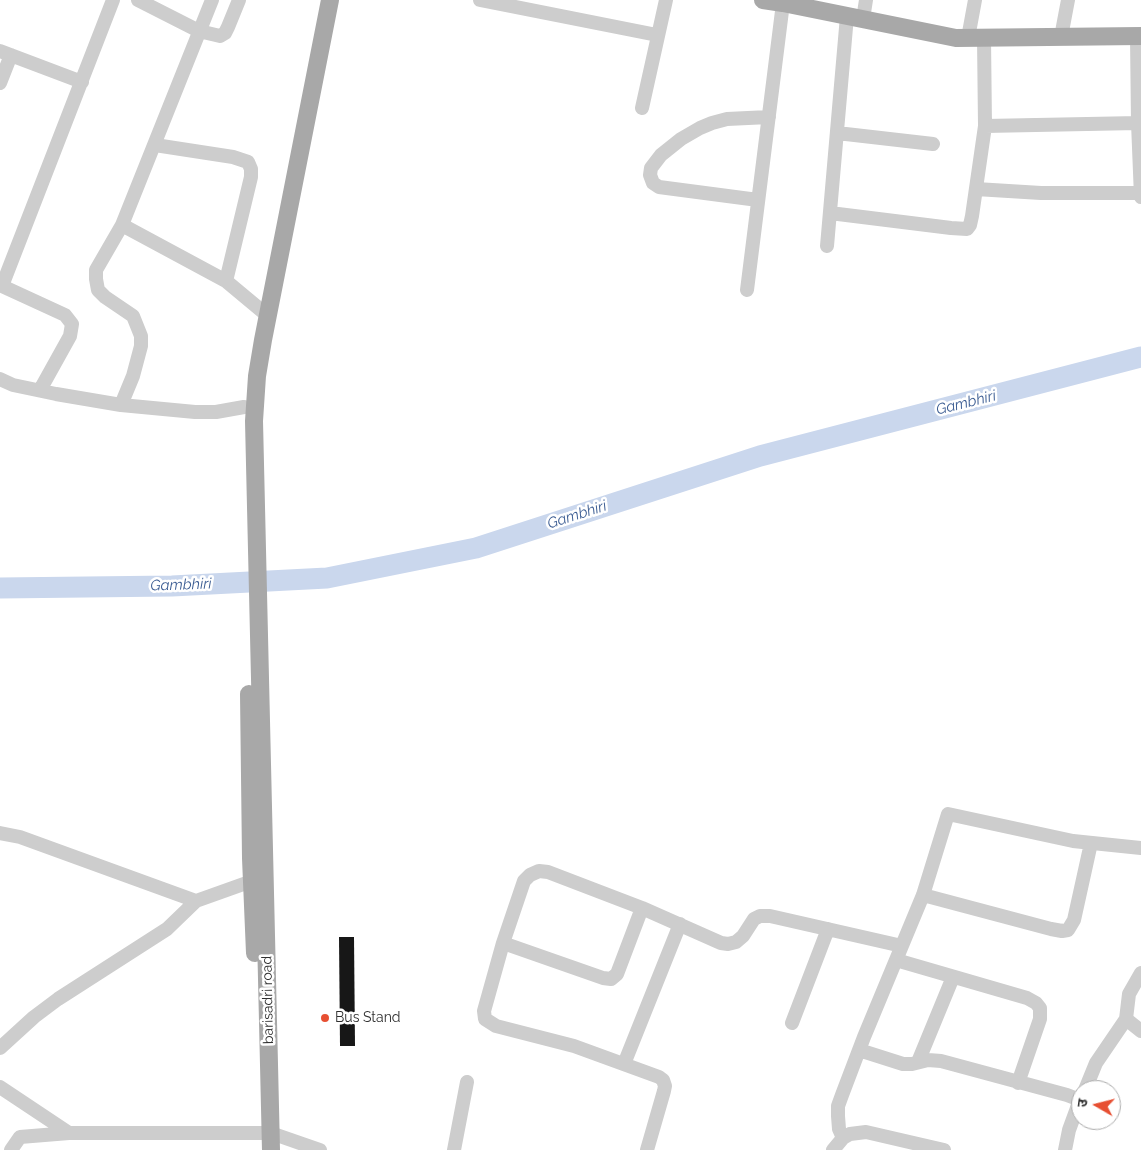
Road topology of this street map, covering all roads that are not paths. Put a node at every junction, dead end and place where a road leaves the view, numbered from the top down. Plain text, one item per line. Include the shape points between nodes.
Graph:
1 (113, 0) edge
2 (138, 0) edge
3 (212, 0) edge
4 (239, 0) edge
5 (330, 0) edge
6 (480, 0) edge
7 (666, 0) edge
8 (762, 0) edge
9 (866, 0) edge
10 (975, 0) edge
11 (1068, 0) edge
12 (783, 2) junction
13 (855, 17) junction
14 (199, 30) junction
15 (657, 35) junction
16 (1139, 36) edge
17 (1061, 37) junction
18 (976, 38) junction
19 (5, 53) edge
20 (82, 82) junction
21 (0, 83) edge
22 (642, 108) dead end
23 (769, 117) junction
24 (1138, 123) junction
25 (985, 126) junction
26 (837, 133) junction
27 (155, 144) junction
28 (933, 144) dead end
29 (976, 189) junction
30 (1141, 195) edge
31 (758, 200) junction
32 (830, 213) junction
33 (122, 225) junction
34 (827, 246) dead end
35 (226, 281) junction
36 (1, 285) edge
37 (747, 290) dead end
38 (268, 316) junction
39 (259, 365) junction
40 (0, 379) edge
41 (40, 390) junction
42 (121, 405) junction
43 (244, 408) junction
44 (0, 833) edge
45 (1091, 843) junction
46 (1141, 848) edge
47 (258, 854) junction
48 (252, 881) junction
49 (923, 895) junction
50 (196, 901) junction
51 (642, 908) junction
52 (680, 924) junction
53 (828, 929) junction
54 (503, 943) junction
55 (902, 946) junction
56 (896, 960) junction
57 (953, 976) junction
58 (1140, 977) edge
59 (1126, 1019) junction
60 (792, 1023) dead end
61 (1141, 1031) edge
62 (0, 1048) edge
63 (859, 1050) junction
64 (918, 1062) junction
65 (624, 1064) junction
66 (1089, 1080) edge
67 (467, 1082) dead end
68 (1018, 1083) junction
69 (0, 1087) edge
70 (1071, 1095) edge
71 (1071, 1125) edge
72 (69, 1132) junction
73 (843, 1138) junction
74 (267, 1142) edge
75 (7, 1147) edge
76 (320, 1150) edge
77 (454, 1150) edge
78 (647, 1150) edge
79 (833, 1150) edge
80 (944, 1150) edge
81 (1065, 1150) edge

1 - 20 street
2 - 14 street
3 - 14 street
4 - 14 street via 220,36
5 - 38 main road
6 - 15 street
7 - 15 street
8 - 12 main road
9 - 13 street
10 - 18 street
11 - 17 street
12 - 13 main road
12 - 23 street
13 - 18 main road via 956,38
13 - 26 street
14 - 27 street
15 - 22 street
16 - 17 main road
16 - 24 street
17 - 18 main road
18 - 25 street
19 - 20 street
19 - 21 street
20 - 36 street
23 - 31 street
23 - 31 street via 726,119 700,128 661,154 650,175 659,187
24 - 25 street
24 - 30 street
25 - 29 street
26 - 28 street
26 - 32 street
27 - 33 street
27 - 35 street via 248,162 251,177
29 - 30 street
29 - 32 street via 970,225 962,230
31 - 37 street
32 - 34 street
33 - 35 street
33 - 42 street via 96,270 98,290 133,316 141,336 133,376
35 - 38 street
36 - 41 street via 65,315 72,324 70,336
38 - 39 main road
39 - 43 main road via 250,376
39 - 47 main road via 254,421
40 - 41 street
41 - 42 street
42 - 43 street via 195,412
43 - 47 main road
44 - 50 street via 20,837
45 - 46 street
45 - 49 street via 948,814
45 - 49 street via 1074,920 1068,930 1051,929
47 - 48 main road, barisadri road
47 - 74 main road, barisadri road
48 - 50 street
48 - 74 main road, barisadri road
49 - 55 street
50 - 62 street via 167,929 58,999
51 - 52 street
51 - 54 street via 617,974 612,979
51 - 54 street via 540,871 524,881
52 - 53 street via 728,944 743,936 749,924 760,916
52 - 65 street
53 - 55 street
53 - 60 street
54 - 65 street via 484,1011 489,1023 574,1046
55 - 56 street
56 - 57 street
56 - 63 street
57 - 64 street
57 - 68 street via 1027,998 1040,1008 1040,1019
58 - 59 street via 1130,994
59 - 61 street
59 - 66 street via 1096,1063
63 - 64 street via 903,1064
63 - 73 street via 838,1106 838,1124
64 - 68 street via 941,1061
65 - 78 street via 659,1077 665,1086
67 - 77 street
68 - 70 street
69 - 72 street
71 - 81 street
72 - 74 street
72 - 75 street via 20,1137
73 - 79 street
73 - 80 street via 866,1132
74 - 76 street

